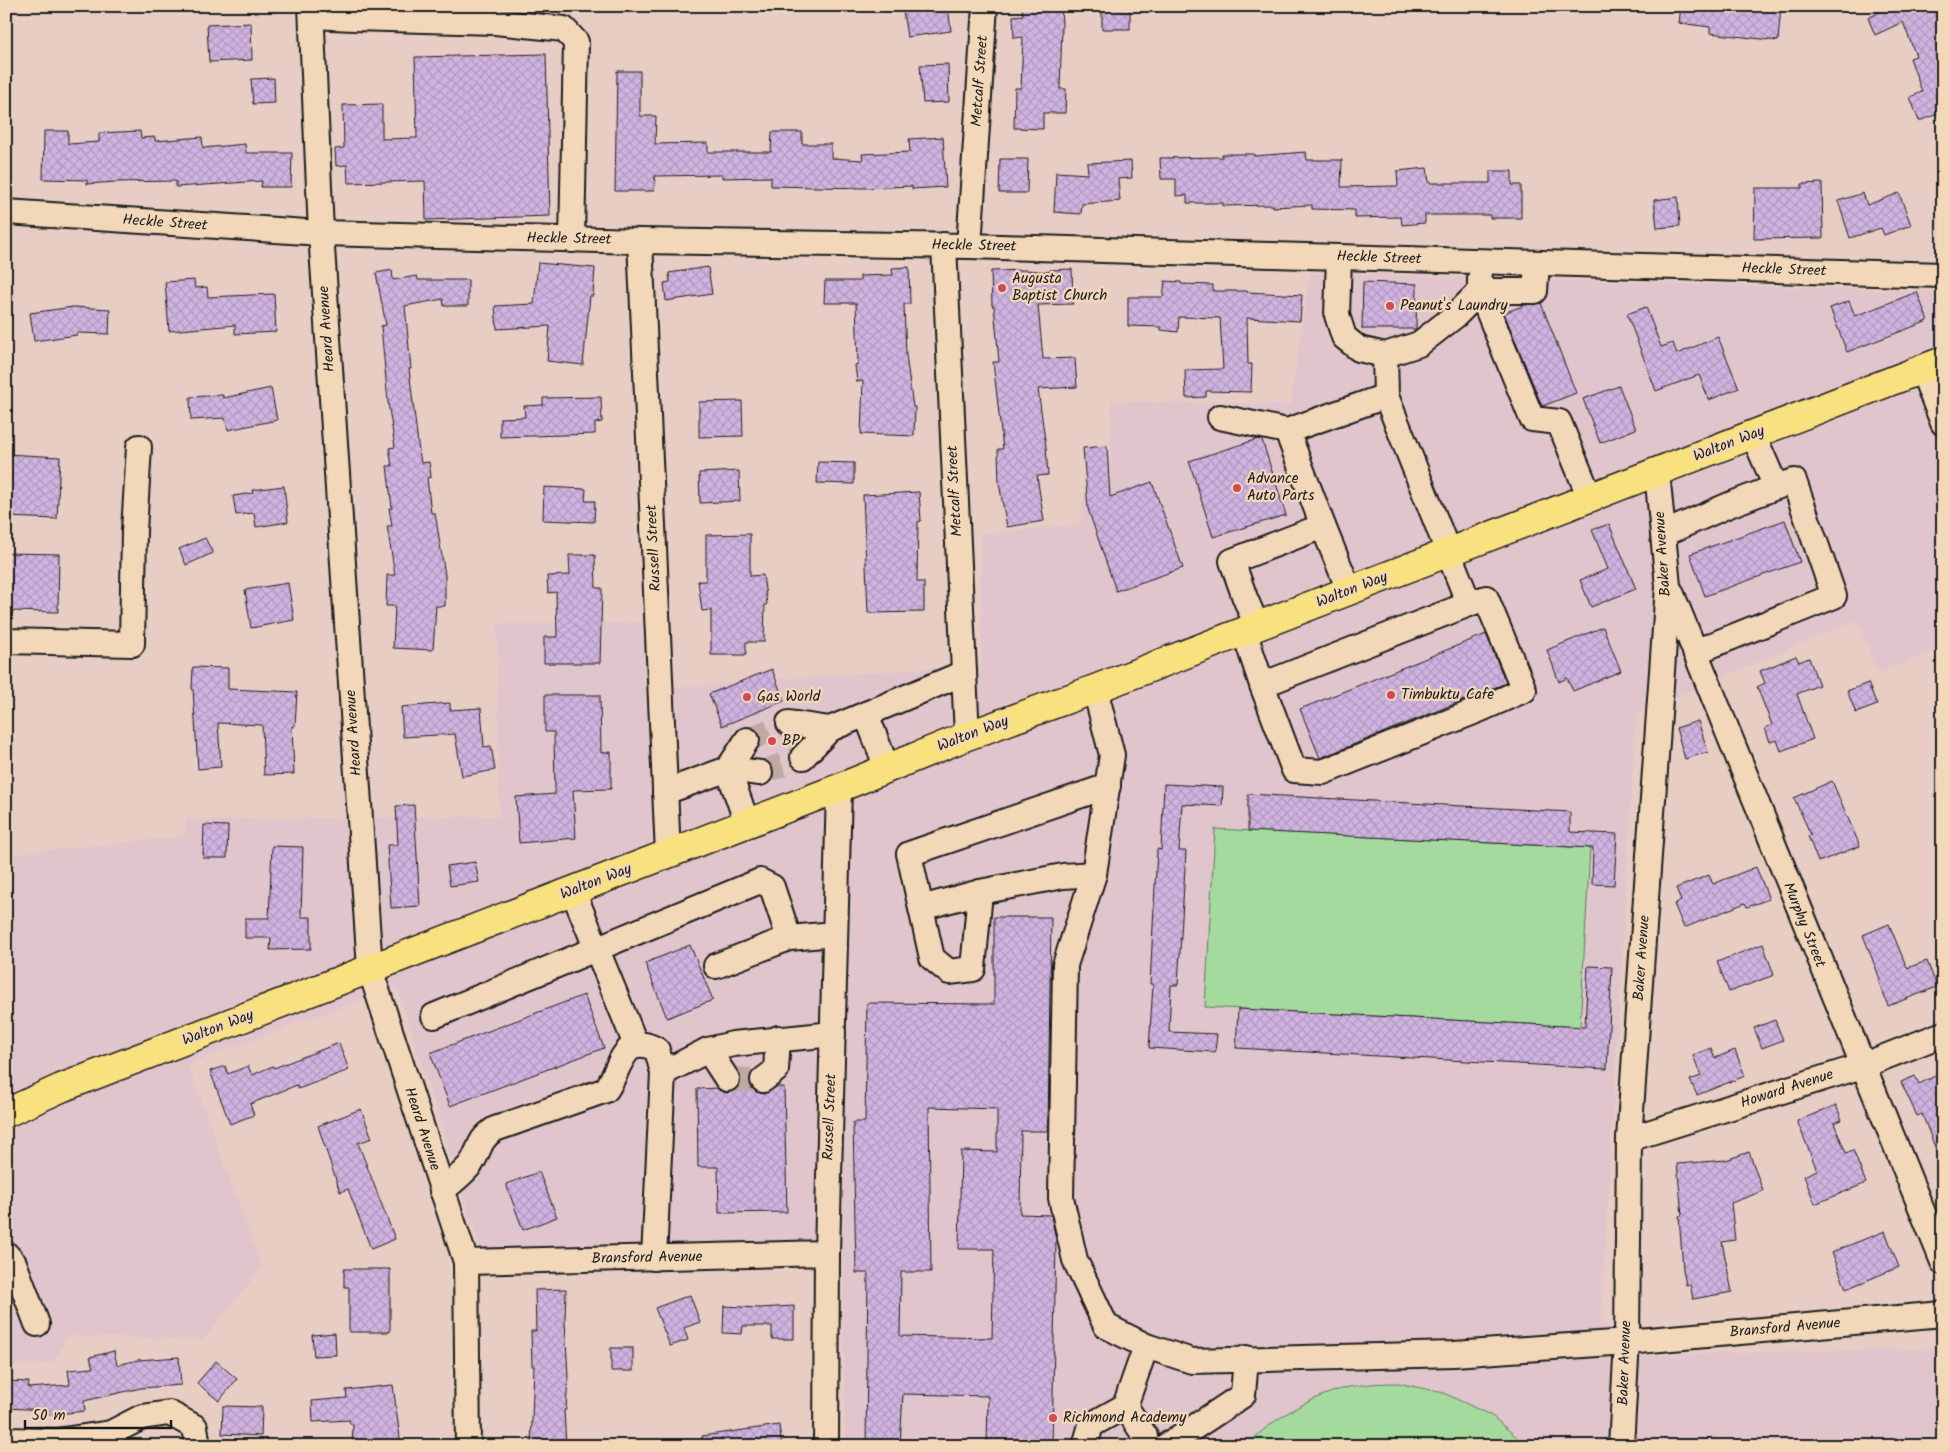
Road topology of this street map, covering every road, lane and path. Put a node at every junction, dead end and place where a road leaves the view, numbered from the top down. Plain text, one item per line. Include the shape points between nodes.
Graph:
1 (985, 6) edge
2 (312, 11) edge
3 (354, 12) edge
4 (495, 14) edge
5 (6, 212) edge
6 (320, 233) junction
7 (572, 240) junction
8 (640, 241) junction
9 (944, 245) junction
10 (969, 246) junction
11 (1339, 257) junction
12 (1479, 261) junction
13 (1537, 263) junction
14 (1943, 275) edge
15 (1480, 291) junction
16 (1385, 355) junction
17 (1932, 365) edge
18 (1386, 396) junction
19 (1220, 417) dead end
20 (1943, 423) edge
21 (1287, 431) junction
22 (1753, 434) junction
23 (139, 447) dead end
24 (1657, 472) junction
25 (1776, 487) junction
26 (1590, 498) junction
27 (1323, 526) junction
28 (1663, 534) junction
29 (1449, 552) junction
30 (1668, 586) junction
31 (1350, 590) junction
32 (1469, 604) junction
33 (1251, 629) junction
34 (6, 641) edge
35 (1695, 652) junction
36 (964, 673) junction
37 (1262, 685) junction
38 (1095, 689) junction
39 (866, 714) junction
40 (830, 729) junction
41 (967, 736) junction
42 (888, 768) junction
43 (728, 769) junction
44 (1108, 786) junction
45 (839, 788) junction
46 (665, 792) junction
47 (747, 823) junction
48 (668, 854) junction
49 (1094, 874) junction
50 (573, 891) junction
51 (980, 892) junction
52 (921, 908) junction
53 (835, 934) junction
54 (789, 938) junction
55 (597, 950) junction
56 (716, 966) dead end
57 (370, 969) junction
58 (434, 1016) dead end
59 (833, 1034) junction
60 (1943, 1034) edge
61 (778, 1038) junction
62 (636, 1045) junction
63 (708, 1050) junction
64 (1862, 1066) junction
65 (663, 1073) junction
66 (727, 1079) dead end
67 (763, 1080) dead end
68 (6, 1113) edge
69 (1629, 1139) junction
70 (442, 1191) junction
71 (827, 1253) junction
72 (6, 1254) edge
73 (654, 1258) junction
74 (466, 1262) junction
75 (1943, 1262) edge
76 (1943, 1314) edge
77 (37, 1324) dead end
78 (1627, 1342) junction
79 (1146, 1346) junction
80 (1246, 1358) junction
81 (1125, 1406) junction
82 (6, 1440) edge
83 (198, 1446) edge
84 (468, 1446) edge
85 (826, 1446) edge
86 (1085, 1446) edge
87 (1144, 1446) edge
88 (1166, 1446) edge
89 (1621, 1446) edge

1 - 10 street, Metcalf Street
2 - 3 street
2 - 6 street, Heard Avenue
3 - 4 street
4 - 7 street via 564,29 576,42
5 - 6 street, Heckle Street
6 - 7 street, Heckle Street
6 - 57 street, Heard Avenue
7 - 8 street, Heckle Street
8 - 9 street, Heckle Street
8 - 46 street, Russell Street
9 - 10 street, Heckle Street
9 - 36 street, Metcalf Street
10 - 11 street, Heckle Street
11 - 12 street, Heckle Street
11 - 16 street via 1337,315 1344,337 1360,349
12 - 13 street, Heckle Street
12 - 15 street
13 - 14 street, Heckle Street
13 - 15 street via 1534,291
15 - 16 street via 1419,344
15 - 26 street via 1532,419 1559,422
16 - 18 street
17 - 20 street
17 - 22 main road, Walton Way
18 - 21 street
18 - 29 street
19 - 21 street
21 - 27 street
22 - 24 main road, Walton Way
22 - 25 street
23 - 34 street via 132,644
24 - 26 main road, Walton Way
24 - 28 street, Baker Avenue
25 - 28 street
25 - 35 street via 1794,481 1834,596
26 - 29 main road, Walton Way
27 - 31 street
27 - 33 street via 1232,562 1245,598
28 - 30 street, Baker Avenue
29 - 31 main road, Walton Way
29 - 32 street
30 - 35 street, Murphy Street
30 - 69 street, Baker Avenue
31 - 33 main road, Walton Way
32 - 37 street
32 - 37 street via 1486,598 1524,690 1323,772 1294,770
33 - 37 street
33 - 38 main road, Walton Way
35 - 64 street, Murphy Street
36 - 39 street
36 - 41 street, Metcalf Street
38 - 41 main road, Walton Way
38 - 44 street, Bransford Avenue via 1112,755
39 - 40 street
39 - 42 street
40 - 40 street via 796,741
41 - 42 main road, Walton Way
42 - 45 main road, Walton Way
43 - 43 street via 754,757
43 - 46 street
43 - 47 street
44 - 49 street, Bransford Avenue
44 - 52 street via 909,854
45 - 47 main road, Walton Way
45 - 53 street, Russell Street
46 - 48 street, Russell Street
47 - 48 main road, Walton Way
48 - 50 main road, Walton Way
49 - 51 street via 1063,876
49 - 79 street, Bransford Avenue via 1065,965 1061,1198 1076,1260 1106,1326
50 - 55 street
50 - 57 main road, Walton Way
51 - 52 street
51 - 52 street via 972,969 949,972 932,958
53 - 54 street
53 - 59 street, Russell Street
54 - 55 street via 772,887 760,881
54 - 56 street
55 - 58 street
55 - 62 street
57 - 68 main road, Walton Way via 61,1088
57 - 70 street, Heard Avenue
59 - 61 street
59 - 71 street, Russell Street
60 - 64 street, Howard Avenue
61 - 63 street
61 - 67 street via 776,1070
62 - 65 street via 648,1045 657,1050
62 - 70 street via 618,1063 606,1090 495,1129 484,1136 472,1162
63 - 65 street
63 - 66 street
64 - 69 street, Howard Avenue
64 - 75 street, Murphy Street
65 - 73 street
69 - 78 street, Baker Avenue
70 - 74 street, Heard Avenue
71 - 73 street, Bransford Avenue
71 - 85 street, Russell Street
72 - 77 street via 14,1263
73 - 74 street, Bransford Avenue
74 - 84 street, Heard Avenue
76 - 78 street, Bransford Avenue
78 - 80 street, Bransford Avenue via 1454,1354
78 - 89 street, Baker Avenue
79 - 80 street, Bransford Avenue via 1192,1361
79 - 81 street
80 - 88 street via 1243,1395
81 - 86 street via 1091,1425
81 - 87 street via 1145,1436
82 - 83 street via 56,1441 111,1433 142,1417 169,1413 195,1427

